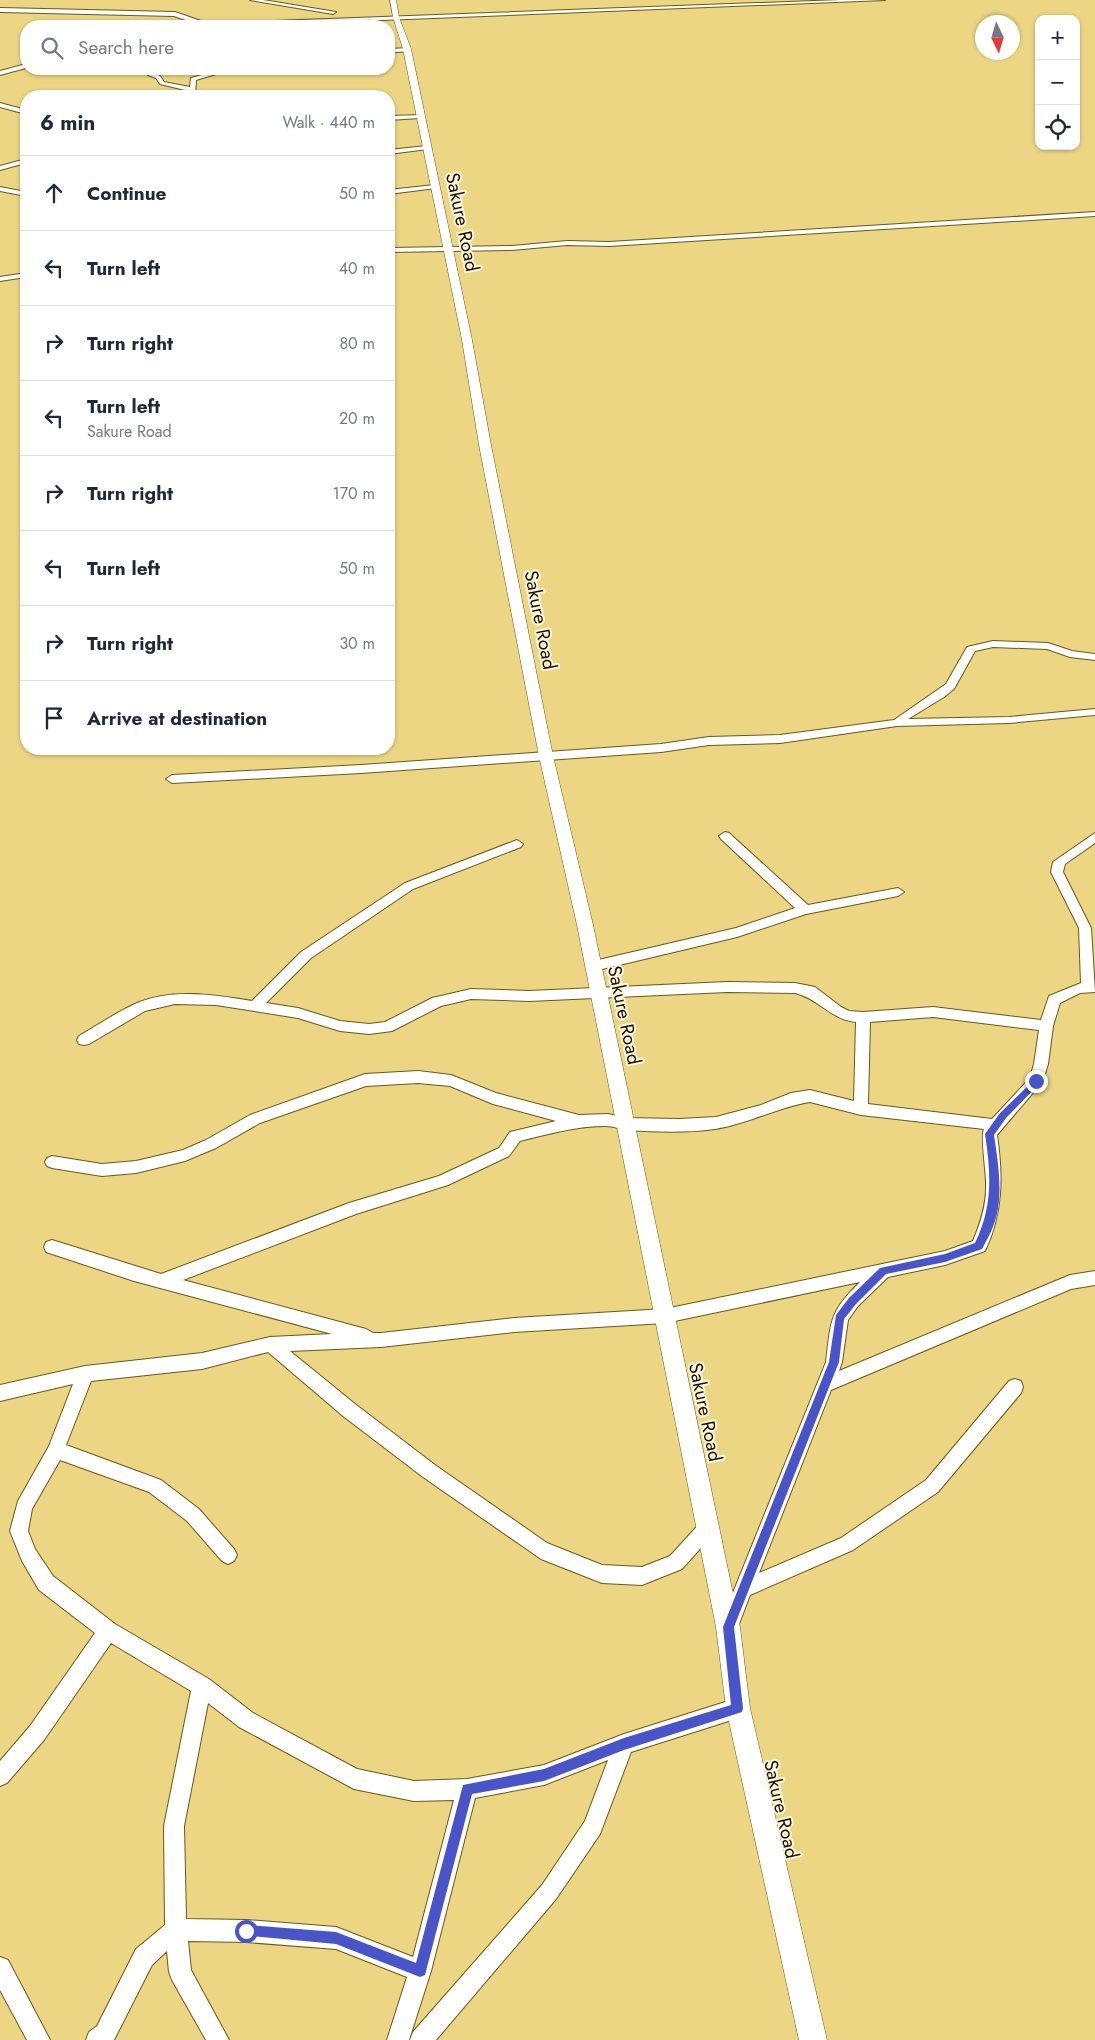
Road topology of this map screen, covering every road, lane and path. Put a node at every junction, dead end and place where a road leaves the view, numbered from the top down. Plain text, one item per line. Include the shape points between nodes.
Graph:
1 (253, 0) edge
2 (393, 0) edge
3 (882, 0) edge
4 (0, 10) edge
5 (342, 13) dead end
6 (348, 13) dead end
7 (396, 17) junction
8 (371, 19) junction
9 (191, 20) edge
10 (344, 20) edge
11 (407, 49) junction
12 (395, 50) edge
13 (20, 67) edge
14 (0, 73) edge
15 (153, 75) edge
16 (208, 75) edge
17 (183, 90) edge
18 (192, 90) edge
19 (0, 105) edge
20 (20, 110) edge
21 (420, 116) junction
22 (395, 118) edge
23 (426, 148) junction
24 (395, 151) edge
25 (20, 163) edge
26 (0, 168) edge
27 (434, 187) junction
28 (0, 189) edge
29 (395, 191) edge
30 (20, 193) edge
31 (1095, 214) edge
32 (395, 250) edge
33 (446, 250) junction
34 (20, 276) edge
35 (0, 279) edge
36 (1095, 657) edge
37 (1095, 712) edge
38 (897, 723) junction
39 (546, 756) junction
40 (172, 779) dead end
41 (725, 836) dead end
42 (1095, 837) edge
43 (517, 844) dead end
44 (898, 892) dead end
45 (805, 910) junction
46 (594, 966) junction
47 (1092, 986) edge
48 (599, 994) junction
49 (255, 1006) junction
50 (863, 1017) junction
51 (1046, 1026) junction
52 (84, 1040) dead end
53 (861, 1109) junction
54 (578, 1121) junction
55 (626, 1124) junction
56 (996, 1125) junction
57 (52, 1162) dead end
58 (52, 1247) dead end
59 (884, 1271) junction
60 (1095, 1278) edge
61 (162, 1282) junction
62 (665, 1316) junction
63 (381, 1340) junction
64 (270, 1344) junction
65 (85, 1374) junction
66 (825, 1385) junction
67 (1015, 1387) dead end
68 (0, 1393) edge
69 (56, 1450) junction
70 (708, 1527) junction
71 (228, 1555) dead end
72 (743, 1589) junction
73 (728, 1627) junction
74 (108, 1631) junction
75 (202, 1686) junction
76 (738, 1708) junction
77 (624, 1744) junction
78 (0, 1776) edge
79 (467, 1789) junction
80 (176, 1930) junction
81 (0, 1968) edge
82 (420, 1971) junction
83 (39, 2040) edge
84 (97, 2040) edge
85 (218, 2040) edge
86 (398, 2040) edge
87 (421, 2040) edge
88 (813, 2040) edge

1 - 5 street
2 - 7 street, Sakure Road
3 - 7 street
4 - 9 street via 175,14
6 - 8 street
7 - 8 street
7 - 11 street, Sakure Road
8 - 10 street
11 - 12 street
11 - 21 street, Sakure Road
13 - 14 street
15 - 17 street via 162,83
16 - 18 street via 193,80
19 - 20 street
21 - 22 street
21 - 23 street, Sakure Road
23 - 24 street
23 - 27 street, Sakure Road
25 - 26 street
27 - 29 street
27 - 33 street, Sakure Road
28 - 30 street
31 - 33 street via 609,244 567,243
32 - 33 street
33 - 39 street, Sakure Road via 467,340
34 - 35 street
36 - 38 street via 1070,654 1048,646 993,644 971,650 949,689 904,715
37 - 38 street via 1009,720
38 - 39 street via 780,739 709,741 661,748
39 - 40 street
39 - 46 street, Sakure Road
41 - 45 street
42 - 47 street via 1058,862 1057,872 1085,928
43 - 49 street via 409,886 306,955
44 - 45 street
45 - 46 street via 737,932
46 - 48 street, Sakure Road
47 - 51 street via 1054,1000
48 - 49 street via 471,994 437,1002 387,1027 369,1029 340,1026 298,1013
48 - 50 street via 727,987 795,988 810,991 847,1016
48 - 55 street, Sakure Road
49 - 52 street via 216,1000 175,1000 141,1007
50 - 51 street via 932,1012
50 - 53 street
51 - 56 street via 1036,1081
53 - 55 street via 810,1096 716,1123
53 - 56 street
54 - 55 street via 608,1120
54 - 57 street via 493,1098 451,1081 418,1077 364,1080 255,1119 185,1156 136,1167 102,1170
54 - 61 street via 515,1136 504,1152 443,1181 354,1208
55 - 62 street, Sakure Road
56 - 59 street via 989,1134 994,1166 990,1223 978,1246 945,1258
58 - 61 street
59 - 62 street
59 - 66 street via 852,1301 840,1318 834,1362
60 - 66 street via 1070,1282
61 - 63 street
62 - 63 street via 514,1325
62 - 70 street, Sakure Road
63 - 64 street
64 - 65 street via 202,1361
64 - 70 street via 428,1471 541,1550 602,1574 642,1576 676,1563
65 - 68 street
65 - 69 street
66 - 72 street
67 - 72 street via 932,1486 847,1544
69 - 71 street via 155,1486 193,1515
69 - 74 street via 24,1507 19,1531 28,1555 46,1583
70 - 73 street, Sakure Road
72 - 73 street
73 - 76 street, Sakure Road
74 - 75 street
74 - 78 street via 37,1733
75 - 79 street via 246,1720 354,1779 414,1791
75 - 80 street via 174,1826
76 - 77 street
76 - 88 street, Sakure Road
77 - 79 street via 544,1775
77 - 87 street via 593,1828 554,1884
79 - 82 street
80 - 82 street via 336,1938
80 - 84 street via 144,1957 105,2034
80 - 85 street via 180,1972
81 - 83 street
82 - 86 street

